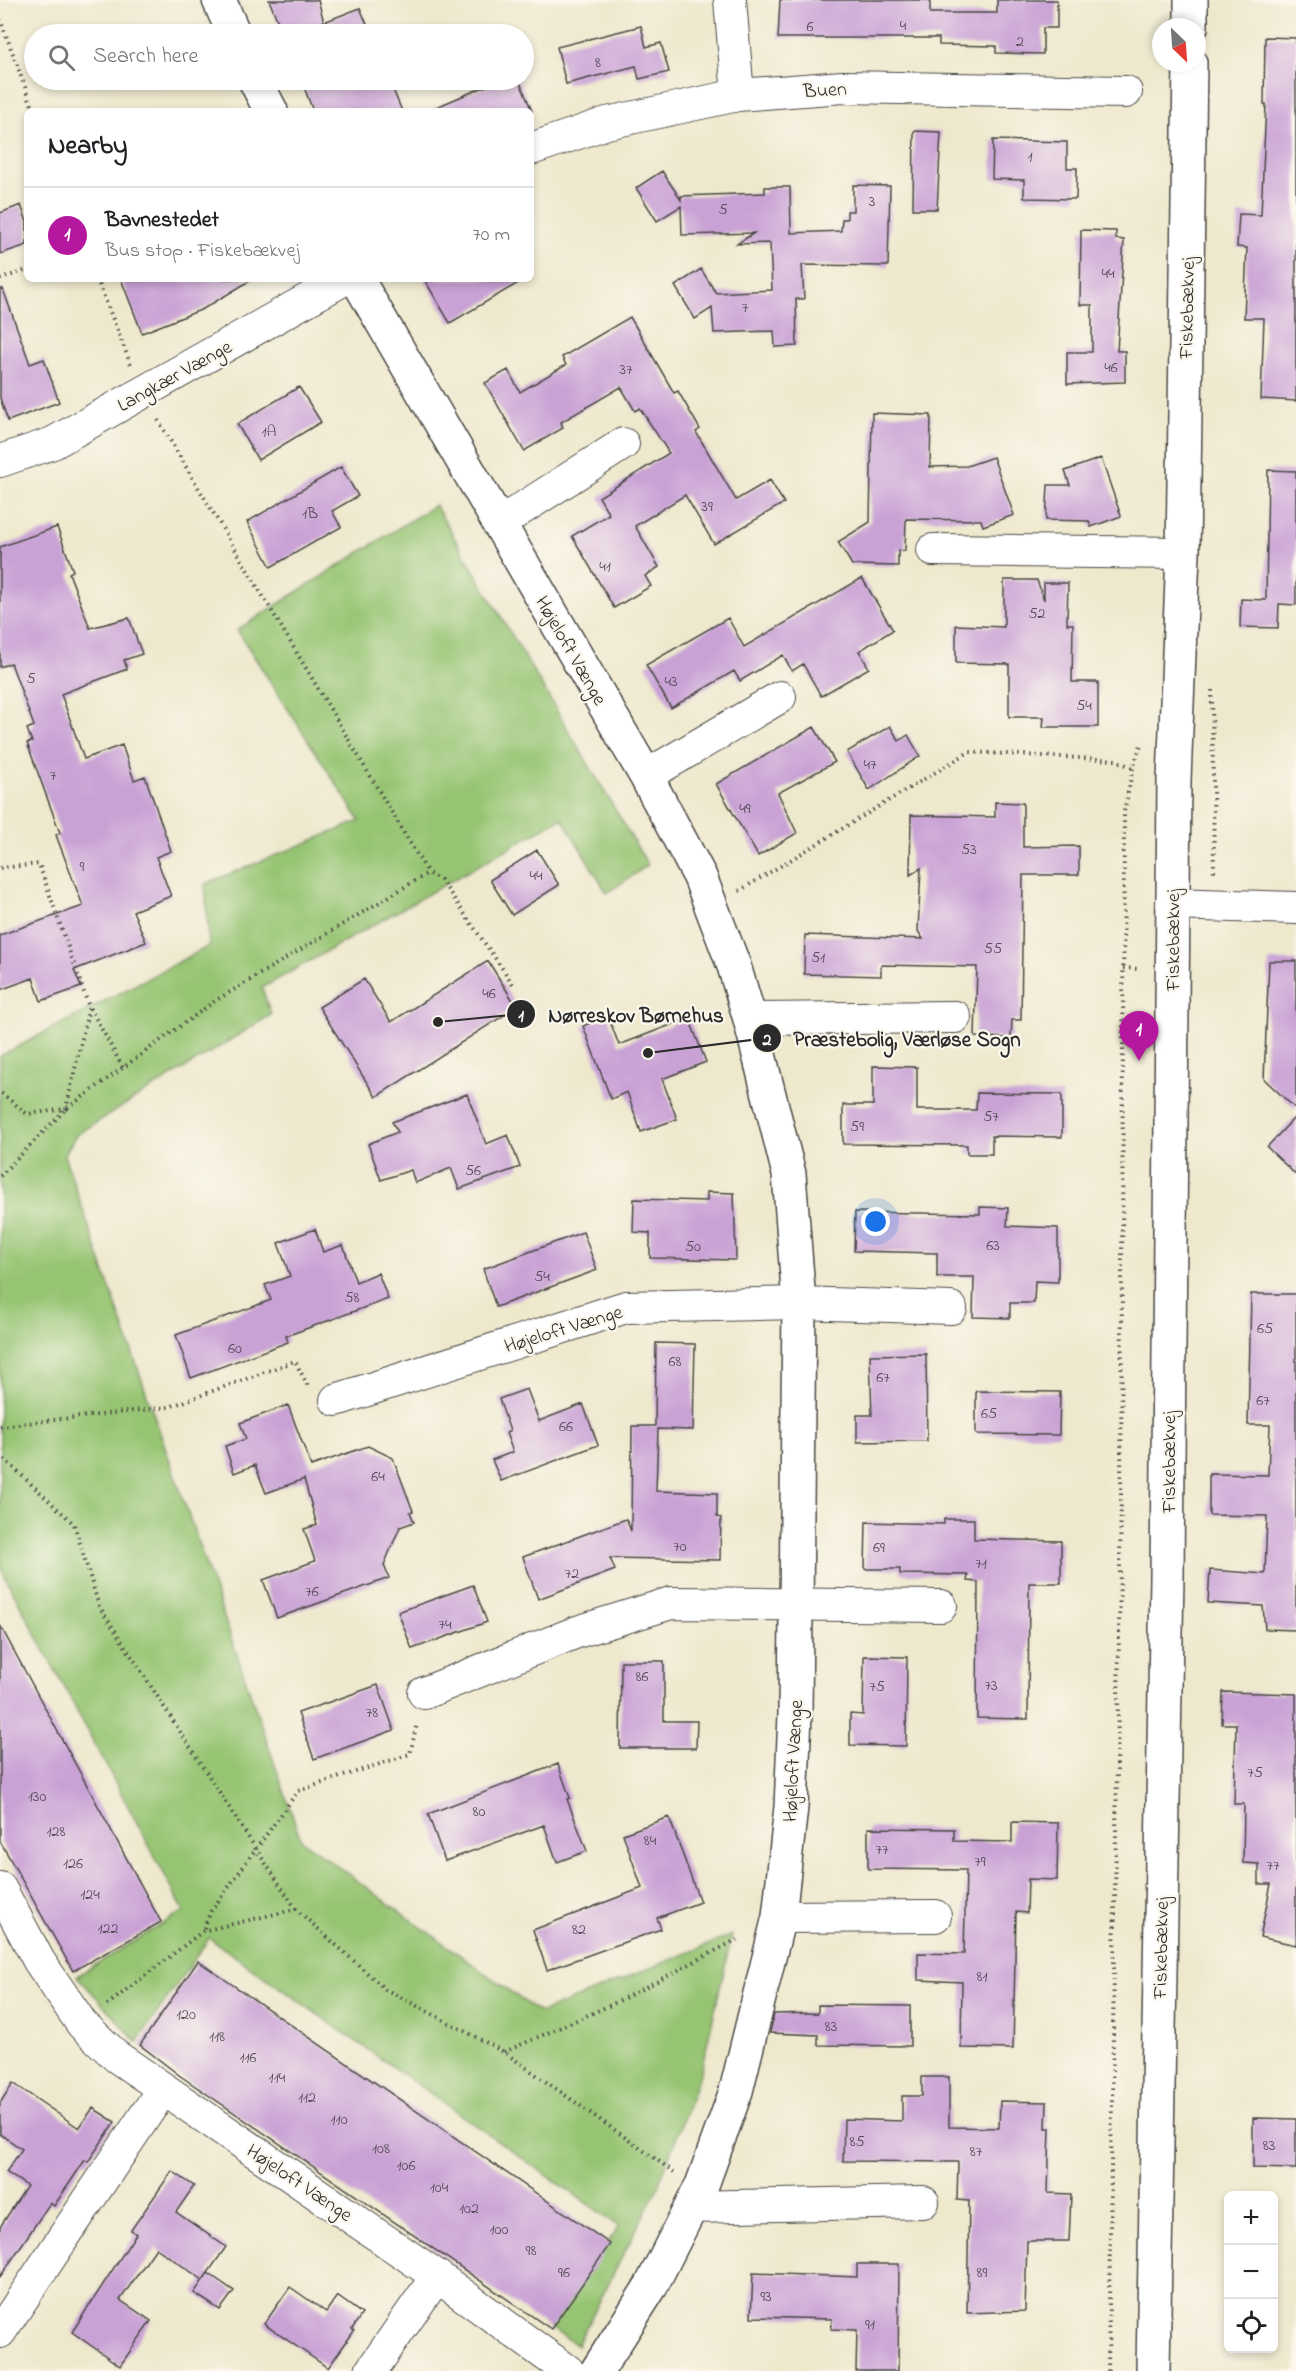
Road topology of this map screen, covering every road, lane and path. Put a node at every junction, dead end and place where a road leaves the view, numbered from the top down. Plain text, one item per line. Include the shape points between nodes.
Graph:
1 (219, 0) edge
2 (730, 0) edge
3 (1191, 0) edge
4 (1191, 18) edge
5 (0, 19) edge
6 (230, 24) edge
7 (1190, 72) edge
8 (24, 84) edge
9 (26, 90) edge
10 (260, 90) edge
11 (1126, 92) dead end
12 (738, 95) junction
13 (33, 108) edge
14 (269, 108) edge
15 (534, 147) edge
16 (24, 271) edge
17 (0, 279) edge
18 (98, 282) edge
19 (339, 282) edge
20 (359, 282) edge
21 (142, 393) junction
22 (623, 444) dead end
23 (0, 461) edge
24 (498, 524) junction
25 (933, 550) dead end
26 (1183, 553) junction
27 (780, 697) dead end
28 (646, 776) junction
29 (0, 867) edge
30 (428, 873) junction
31 (1172, 904) junction
32 (1296, 908) edge
33 (713, 909) junction
34 (515, 987) dead end
35 (89, 1007) junction
36 (955, 1017) dead end
37 (750, 1019) junction
38 (123, 1068) junction
39 (0, 1092) edge
40 (66, 1108) junction
41 (0, 1176) edge
42 (799, 1303) junction
43 (951, 1308) dead end
44 (336, 1400) joint
45 (0, 1426) edge
46 (0, 1455) edge
47 (796, 1605) junction
48 (941, 1606) dead end
49 (424, 1693) joint
50 (256, 1849) junction
51 (0, 1888) edge
52 (296, 1909) junction
53 (935, 1916) dead end
54 (779, 1917) junction
55 (203, 1931) junction
56 (82, 2025) junction
57 (504, 2052) junction
58 (163, 2089) junction
59 (697, 2196) junction
60 (923, 2202) dead end
61 (437, 2276) junction
62 (0, 2332) edge
63 (371, 2371) edge
64 (568, 2371) edge
65 (597, 2371) edge
66 (1108, 2371) edge
67 (1153, 2371) edge

1 - 6 street
2 - 12 street
3 - 4 street
5 - 8 path
7 - 26 street, Fiskebækvej
9 - 13 path
10 - 14 street
11 - 12 street, Buen via 843,87
12 - 15 street, Buen via 607,123
16 - 17 path
18 - 21 path
19 - 21 street, Langkær Vænge
20 - 24 street, Højeloft Vænge
21 - 23 street, Langkær Vænge via 53,443
21 - 30 path
22 - 24 street
24 - 28 street, Højeloft Vænge
25 - 26 street
26 - 31 street, Fiskebækvej
27 - 28 street
28 - 33 street, Højeloft Vænge
29 - 35 path via 39,864
30 - 34 path via 441,880
30 - 38 path via 215,1001
31 - 32 street
31 - 67 street, Fiskebækvej via 1166,1600
33 - 37 street, Højeloft Vænge
33 - 66 path via 969,752 1116,760 1133,768 1124,812 1121,1488
35 - 38 path
35 - 40 path
36 - 37 street
37 - 42 street, Højeloft Vænge via 789,1174
38 - 40 path
39 - 40 path via 27,1114
40 - 41 path
42 - 43 street, Højeloft Vænge
42 - 44 street, Højeloft Vænge via 626,1307
42 - 47 street, Højeloft Vænge
44 - 45 path via 314,1399 295,1361 169,1407
46 - 50 path via 74,1524 99,1606
47 - 48 street
47 - 49 street via 671,1603 577,1632
47 - 54 street, Højeloft Vænge via 791,1807
49 - 50 path via 410,1754 298,1791
50 - 52 path
50 - 55 path via 211,1911
51 - 56 street, Højeloft Vænge via 39,1961
52 - 55 path
52 - 57 path via 385,1989
53 - 54 street
54 - 57 path via 613,2004
54 - 59 street, Højeloft Vænge via 736,2091
55 - 56 path
56 - 58 street, Højeloft Vænge
57 - 59 path via 666,2169
58 - 61 street, Højeloft Vænge
58 - 62 street
59 - 60 street
59 - 65 street, Højeloft Vænge via 651,2286
61 - 63 street
61 - 64 street, Højeloft Vænge

